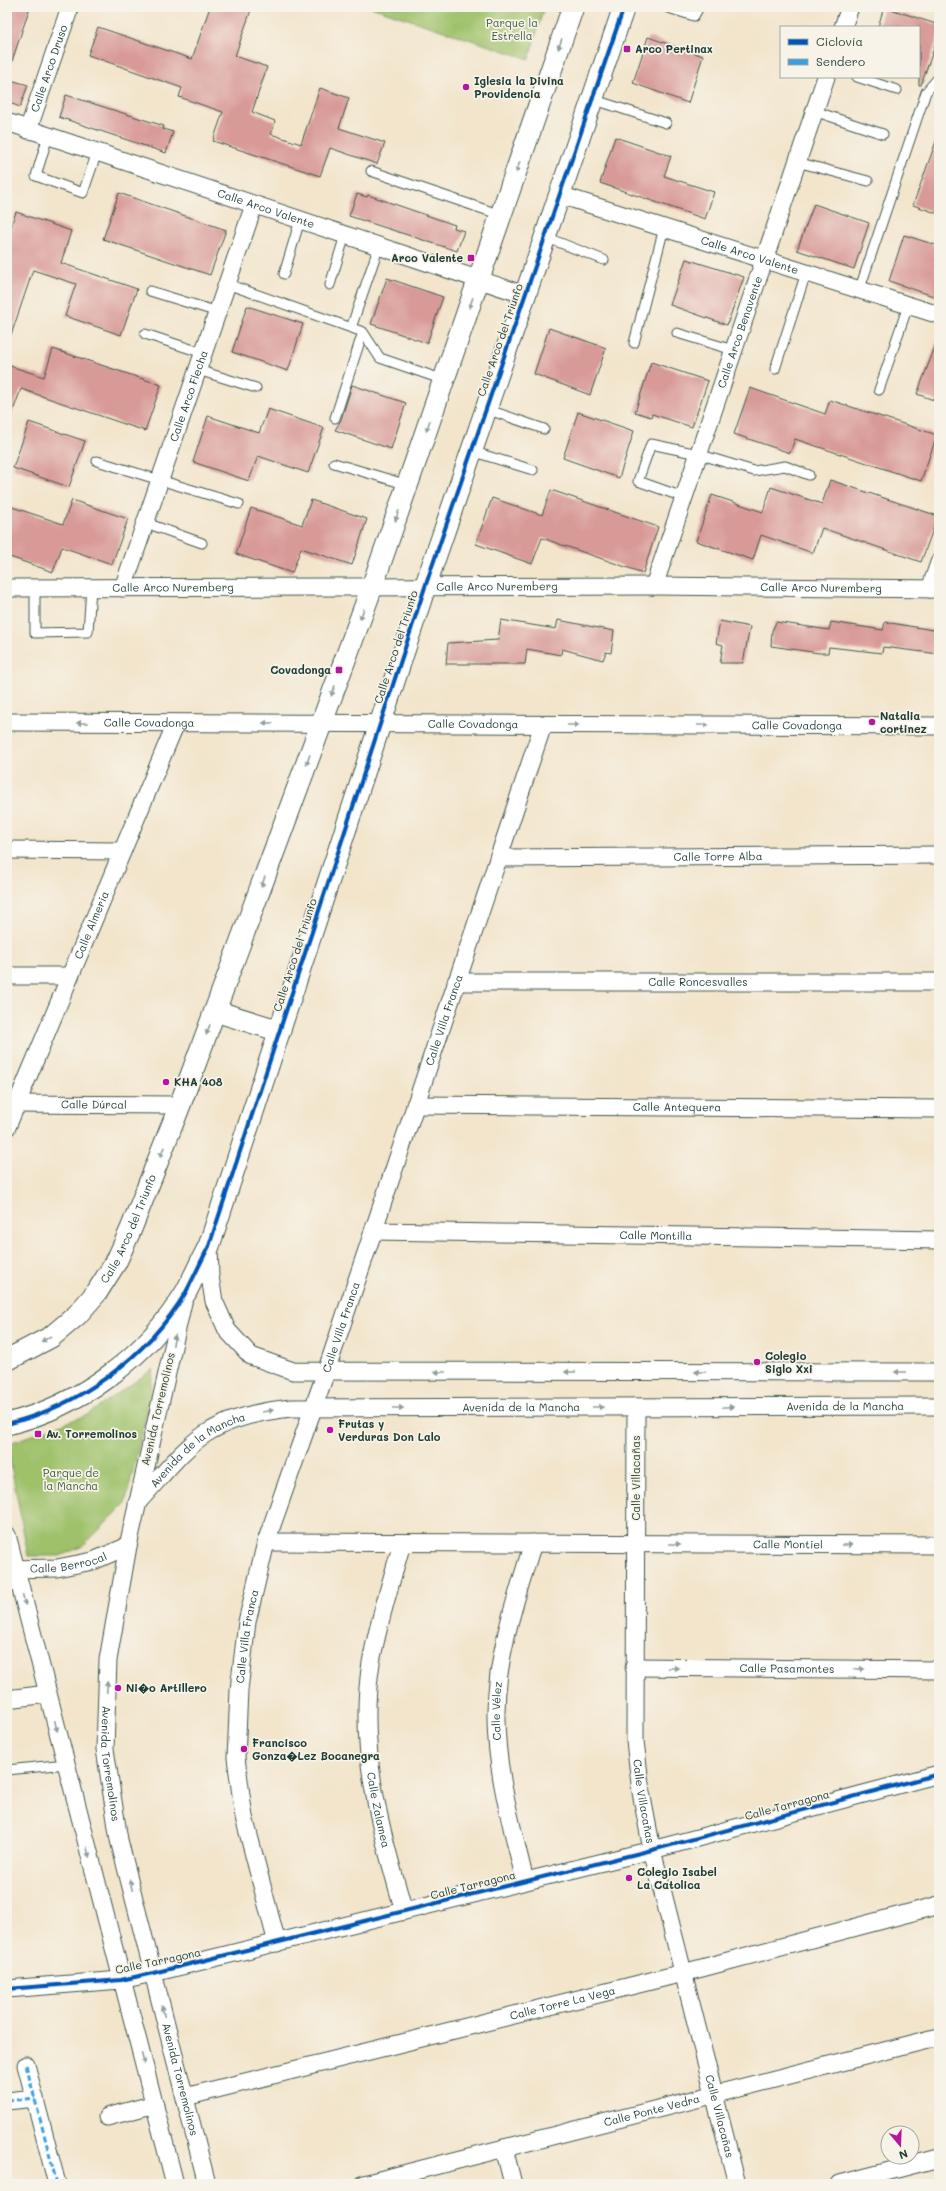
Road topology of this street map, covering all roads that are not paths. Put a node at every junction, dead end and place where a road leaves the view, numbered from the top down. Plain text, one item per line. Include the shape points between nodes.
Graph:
1 (70, 7) edge
2 (573, 7) edge
3 (624, 7) edge
4 (665, 7) edge
5 (698, 7) edge
6 (850, 7) edge
7 (843, 26) edge
8 (939, 77) edge
9 (826, 78) edge
10 (859, 78) edge
11 (897, 90) dead end
12 (592, 100) junction
13 (814, 111) junction
14 (7, 122) edge
15 (666, 123) dead end
16 (28, 130) junction
17 (883, 134) dead end
18 (48, 136) junction
19 (97, 152) junction
20 (797, 162) junction
21 (371, 171) dead end
22 (868, 181) dead end
23 (560, 195) junction
24 (254, 205) junction
25 (501, 215) junction
26 (300, 220) junction
27 (664, 228) junction
28 (345, 235) junction
29 (545, 237) junction
30 (380, 246) junction
31 (604, 260) dead end
32 (764, 260) junction
33 (806, 273) junction
34 (284, 274) dead end
35 (479, 280) junction
36 (227, 284) junction
37 (330, 285) dead end
38 (150, 291) dead end
39 (859, 291) junction
40 (525, 295) junction
41 (908, 306) junction
42 (218, 312) junction
43 (939, 315) edge
44 (351, 328) junction
45 (363, 332) junction
46 (145, 334) dead end
47 (677, 334) dead end
48 (634, 343) dead end
49 (733, 350) junction
50 (203, 353) junction
51 (775, 369) dead end
52 (198, 370) junction
53 (444, 380) junction
54 (256, 388) dead end
55 (879, 390) dead end
56 (486, 409) junction
57 (335, 418) dead end
58 (544, 429) dead end
59 (471, 451) junction
60 (698, 454) junction
61 (97, 460) dead end
62 (334, 463) dead end
63 (533, 470) dead end
64 (809, 475) dead end
65 (160, 480) junction
66 (408, 485) junction
67 (683, 497) junction
68 (239, 504) dead end
69 (146, 523) junction
70 (202, 543) dead end
71 (939, 563) edge
72 (654, 586) junction
73 (372, 587) junction
74 (425, 587) junction
75 (7, 588) edge
76 (35, 588) junction
77 (91, 588) junction
78 (123, 588) junction
79 (935, 589) edge
80 (7, 722) edge
81 (176, 723) junction
82 (321, 724) junction
83 (380, 724) junction
84 (543, 725) junction
85 (939, 726) edge
86 (7, 850) edge
87 (121, 851) junction
88 (939, 855) edge
89 (498, 858) junction
90 (7, 976) edge
91 (69, 976) junction
92 (456, 982) junction
93 (939, 982) edge
94 (215, 1011) junction
95 (280, 1031) junction
96 (12, 1104) edge
97 (180, 1105) junction
98 (415, 1105) junction
99 (939, 1109) edge
100 (7, 1127) edge
101 (373, 1231) junction
102 (939, 1240) edge
103 (208, 1246) junction
104 (186, 1292) junction
105 (7, 1360) edge
106 (326, 1372) junction
107 (939, 1372) edge
108 (939, 1406) edge
109 (636, 1407) junction
110 (312, 1408) junction
111 (7, 1424) edge
112 (137, 1503) junction
113 (7, 1535) edge
114 (266, 1542) junction
115 (402, 1543) junction
116 (533, 1543) junction
117 (636, 1544) junction
118 (939, 1545) edge
119 (128, 1546) junction
120 (11, 1569) edge
121 (634, 1667) junction
122 (939, 1670) edge
123 (48, 1694) junction
124 (7, 1699) edge
125 (66, 1764) junction
126 (7, 1770) edge
127 (939, 1774) edge
128 (652, 1850) junction
129 (525, 1881) junction
130 (939, 1905) edge
131 (404, 1911) junction
132 (277, 1943) junction
133 (153, 1973) junction
134 (683, 1973) junction
135 (121, 1980) junction
136 (7, 1988) edge
137 (939, 2037) edge
138 (26, 2066) dead end
139 (714, 2094) junction
140 (185, 2097) junction
141 (35, 2098) junction
142 (7, 2101) edge
143 (155, 2104) junction
144 (107, 2117) dead end
145 (504, 2148) junction
146 (939, 2158) edge
147 (57, 2184) edge
148 (175, 2184) edge
149 (207, 2184) edge
150 (364, 2184) edge
151 (513, 2184) edge
152 (737, 2184) edge
153 (840, 2184) edge

1 - 16 street, Calle Arco Druso
2 -> 25 street, Calle Arco del Triunfo
3 - 12 street, Calle Arco del Triunfo
4 - 5 lane via 694,16
6 - 7 street
8 - 39 lane via 926,92
9 - 13 street, Calle Arco Benavente
10 - 11 lane
12 - 15 lane
12 - 23 street, Calle Arco del Triunfo
13 - 17 lane
13 - 20 street, Calle Arco Benavente
14 - 16 street, Calle Arco Valente
16 - 18 street, Calle Arco Valente
18 - 19 street, Calle Arco Valente
18 - 19 lane via 36,176 83,193
19 - 24 street, Calle Arco Valente
20 - 22 lane
20 - 32 street, Calle Arco Benavente
21 - 25 lane
23 - 27 street, Calle Arco Valente
23 - 29 street, Calle Arco del Triunfo
24 - 26 street, Calle Arco Valente
24 - 36 street, Calle Arco Flecha
25 - 35 street, Calle Arco del Triunfo
26 - 28 street, Calle Arco Valente
26 - 34 lane
27 - 32 street, Calle Arco Valente
27 - 48 lane
28 - 30 street, Calle Arco Valente
28 - 37 lane
29 - 31 lane
29 - 40 street, Calle Arco del Triunfo
30 - 35 street, Calle Arco Valente
30 - 44 lane
32 - 33 street, Calle Arco Valente
32 - 49 street, Calle Arco Benavente
33 - 39 street, Calle Arco Valente
33 - 51 lane
35 - 40 street, Calle Arco Valente
35 -> 53 street, Calle Arco del Triunfo
36 - 42 street, Calle Arco Flecha
36 - 44 lane
38 - 42 lane
39 - 41 street, Calle Arco Valente
40 - 56 street, Calle Arco del Triunfo
41 - 43 street, Calle Arco Valente
41 - 55 lane
42 - 50 street, Calle Arco Flecha
44 - 45 lane
45 - 53 lane via 380,358
45 - 57 lane
46 - 50 lane
47 - 49 lane
49 - 60 street, Calle Arco Benavente
50 - 52 street, Calle Arco Flecha
52 - 54 lane
52 - 65 street, Calle Arco Flecha
53 -> 66 street, Calle Arco del Triunfo
56 - 58 lane
56 - 59 street, Calle Arco del Triunfo
59 - 63 lane
59 - 74 street, Calle Arco del Triunfo
60 - 64 lane via 754,471 785,466
60 - 67 street, Calle Arco Benavente
60 - 67 lane via 651,444 638,481
61 - 65 lane
62 - 66 lane
65 - 68 lane
65 - 69 street, Calle Arco Flecha
66 -> 73 street, Calle Arco del Triunfo
67 - 72 street, Calle Arco Benavente
69 - 70 lane
69 - 78 street, Calle Arco Flecha
71 - 79 street
72 - 74 street, Calle Arco Nuremberg
72 - 79 street, Calle Arco Nuremberg
73 - 74 street, Calle Arco Nuremberg
73 - 78 street, Calle Arco Nuremberg
73 -> 82 street, Calle Arco del Triunfo
74 - 83 street, Calle Arco del Triunfo
75 - 76 street, Calle Arco Nuremberg
76 - 77 street, Calle Arco Nuremberg
76 - 77 lane via 35,633 88,632
77 - 78 street, Calle Arco Nuremberg
81 -> 80 street, Calle Covadonga
82 -> 81 street, Calle Covadonga
81 - 87 street, Calle Almería
82 - 83 street, Calle Covadonga
82 -> 94 street, Calle Arco del Triunfo
83 - 84 street, Calle Covadonga
83 - 95 street, Calle Arco del Triunfo
84 -> 85 street, Calle Covadonga
84 - 89 street, Calle Villa Franca
86 - 87 street
87 - 91 street, Calle Almería
88 - 89 street, Calle Torre Alba
89 - 92 street, Calle Villa Franca
90 - 91 street
91 - 96 street, Calle Almería
92 - 93 street, Calle Roncesvalles
92 - 98 street, Calle Villa Franca
94 - 95 street
94 -> 97 street, Calle Arco del Triunfo
95 - 103 street, Calle Arco del Triunfo
96 - 97 street, Calle Dúrcal
96 - 100 street, Calle Almería
97 -> 105 street, Calle Arco del Triunfo via 116,1262 97,1292 51,1337
98 - 99 street, Calle Antequera
98 - 101 street, Calle Villa Franca
101 - 102 street, Calle Montilla
101 - 106 street, Calle Villa Franca
103 - 104 street, Calle Arco del Triunfo
103 - 106 street via 214,1301 227,1330 251,1356 293,1371
104 - 111 street via 156,1332 127,1362 65,1403
112 -> 104 street, Avenida Torremolinos
107 -> 106 street
106 - 110 street, Calle Villa Franca
109 -> 108 street, Avenida de la Mancha
110 -> 109 street, Avenida de la Mancha
109 - 117 street, Calle Villacañas
112 -> 110 street, Avenida de la Mancha via 189,1448 211,1430 238,1418 269,1410
110 - 114 street, Calle Villa Franca
112 - 119 street, Avenida Torremolinos
113 - 120 street
114 - 115 street, Calle Montiel
114 - 132 street, Calle Villa Franca via 247,1622 239,1690 236,1758 244,1817
115 - 116 street, Calle Montiel
115 - 131 street, Calle Zalamea via 383,1609 371,1664 367,1717 371,1774 382,1835
116 - 117 street, Calle Montiel
116 - 129 street, Calle Vélez via 509,1622 499,1668 496,1711 497,1750
117 -> 118 street, Calle Montiel
117 - 121 street, Calle Villacañas
119 - 120 street, Calle Berrocal via 93,1561 64,1566
133 -> 119 street, Avenida Torremolinos via 119,1840 105,1749 108,1660
120 -> 123 street
121 -> 122 street, Calle Pasamontes
121 - 128 street, Calle Villacañas via 635,1740 641,1792
123 - 124 street
123 -> 125 street
125 - 126 lane
125 -> 135 street
127 - 128 street, Calle Tarragona
128 - 129 street, Calle Tarragona
128 - 134 street, Calle Villacañas
129 - 131 street, Calle Tarragona
130 - 134 street, Calle Torre La Vega
131 - 132 street, Calle Tarragona
132 - 133 street, Calle Tarragona
133 - 135 street, Calle Tarragona
140 -> 133 street, Avenida Torremolinos
134 - 139 street, Calle Villacañas
134 - 140 street, Calle Torre La Vega
135 - 136 street, Calle Tarragona
135 -> 143 street
137 - 139 street, Calle Ponte Vedra
138 - 141 street
139 - 145 street, Calle Ponte Vedra
139 - 152 street, Calle Villacañas
140 - 149 street, Avenida Torremolinos
141 - 142 street
141 - 147 street
143 - 144 street
143 - 148 street
145 - 150 street, Calle Ponte Vedra
145 - 151 street
146 - 153 street

